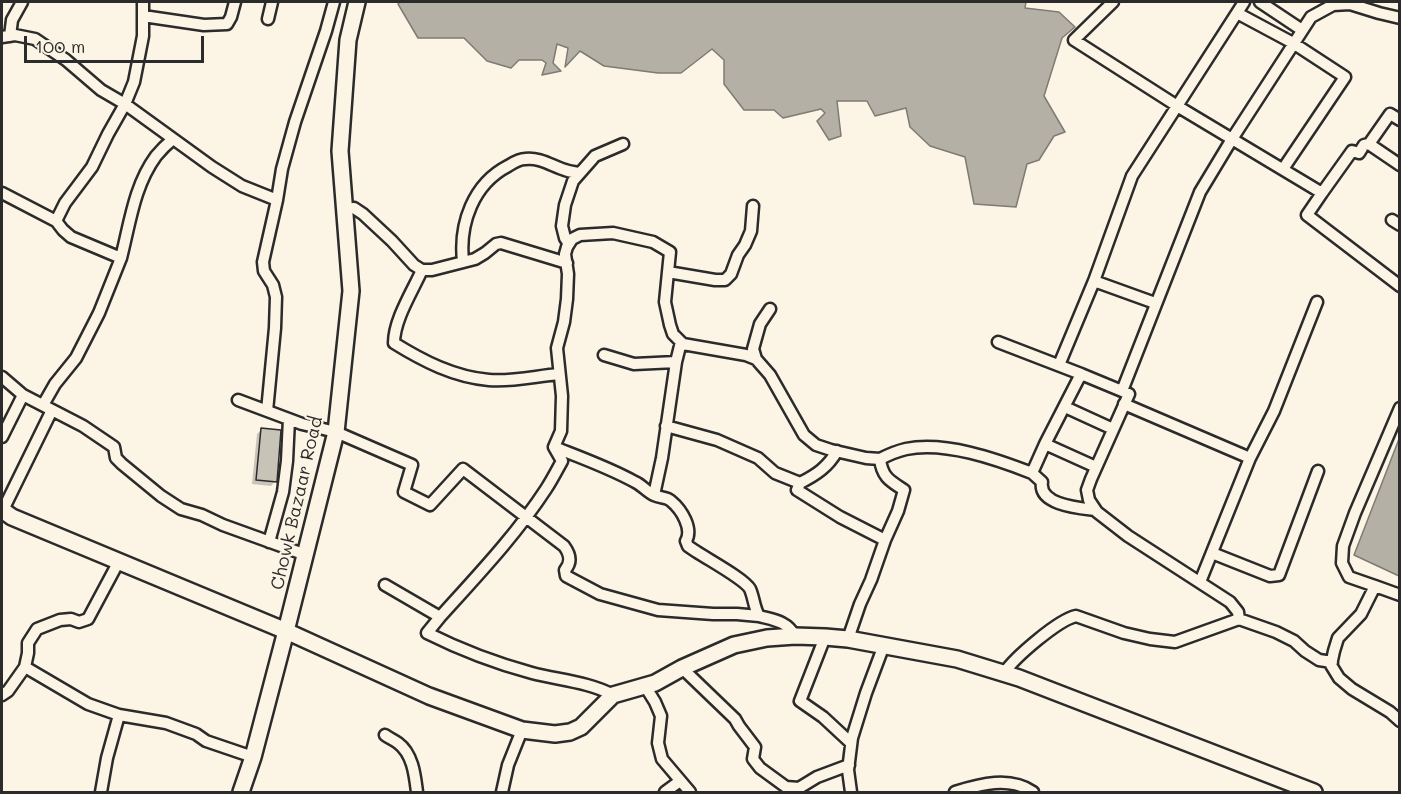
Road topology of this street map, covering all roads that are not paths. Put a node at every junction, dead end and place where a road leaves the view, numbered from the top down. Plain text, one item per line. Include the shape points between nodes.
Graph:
1 (22, 2) edge
2 (143, 2) edge
3 (236, 2) edge
4 (272, 2) edge
5 (334, 2) edge
6 (357, 2) edge
7 (1113, 2) edge
8 (1244, 2) edge
9 (1260, 2) edge
10 (1237, 13) junction
11 (143, 16) junction
12 (1400, 18) edge
13 (268, 19) dead end
14 (1302, 30) junction
15 (6, 36) edge
16 (1293, 43) junction
17 (125, 104) junction
18 (1177, 106) junction
19 (1400, 120) edge
20 (1232, 138) junction
21 (173, 139) junction
22 (623, 144) dead end
23 (1369, 144) junction
24 (1400, 165) edge
25 (1283, 169) junction
26 (579, 173) junction
27 (2, 193) edge
28 (1322, 193) junction
29 (277, 200) junction
30 (753, 206) dead end
31 (344, 209) junction
32 (56, 221) junction
33 (569, 244) junction
34 (121, 258) junction
35 (463, 261) junction
36 (567, 263) junction
37 (422, 270) junction
38 (668, 272) junction
39 (1094, 281) junction
40 (1400, 286) edge
41 (1317, 302) dead end
42 (1155, 303) junction
43 (770, 309) dead end
44 (681, 342) junction
45 (998, 342) dead end
46 (604, 355) dead end
47 (756, 359) junction
48 (676, 362) junction
49 (1059, 365) junction
50 (559, 374) junction
51 (1081, 374) junction
52 (2, 377) edge
53 (1122, 391) junction
54 (23, 395) junction
55 (238, 400) dead end
56 (1124, 404) junction
57 (48, 407) junction
58 (1065, 407) junction
59 (1400, 408) edge
60 (267, 411) junction
61 (289, 419) junction
62 (666, 426) junction
63 (1113, 429) junction
64 (336, 432) junction
65 (2, 437) edge
66 (1045, 444) junction
67 (554, 447) junction
68 (837, 451) junction
69 (1250, 458) junction
70 (880, 459) junction
71 (1096, 467) junction
72 (1318, 471) dead end
73 (1032, 473) junction
74 (800, 483) junction
75 (654, 495) junction
76 (2, 510) edge
77 (1095, 510) junction
78 (525, 517) junction
79 (885, 540) junction
80 (269, 542) junction
81 (1212, 553) junction
82 (306, 555) junction
83 (119, 561) junction
84 (1200, 582) junction
85 (385, 585) dead end
86 (1375, 586) junction
87 (1400, 595) edge
88 (759, 616) junction
89 (440, 617) junction
90 (1239, 619) junction
91 (286, 631) junction
92 (795, 636) junction
93 (825, 637) junction
94 (848, 639) junction
95 (884, 645) junction
96 (1332, 662) junction
97 (25, 667) junction
98 (682, 668) junction
99 (1004, 673) junction
100 (645, 686) junction
101 (613, 695) junction
102 (2, 696) edge
103 (118, 715) junction
104 (1400, 721) edge
105 (522, 730) junction
106 (385, 735) dead end
107 (851, 744) junction
108 (253, 757) junction
109 (849, 765) junction
110 (680, 781) junction
111 (101, 792) edge
112 (241, 792) edge
113 (417, 792) edge
114 (502, 792) edge
115 (666, 792) edge
116 (690, 792) edge
117 (851, 792) edge
118 (955, 792) edge
119 (1033, 792) edge
120 (1314, 792) edge

1 - 15 street
2 - 11 street
3 - 11 street via 228,24 204,25
4 - 13 street
5 - 29 street via 295,122
6 - 31 street, Chowk Bazaar Road via 348,40 340,151
7 - 18 street via 1074,40
8 - 10 street
9 - 14 street
10 - 16 street
10 - 18 street
11 - 17 street via 135,82
12 - 14 street via 1350,4 1333,5 1311,17
14 - 16 street
15 - 17 street via 35,39
16 - 20 street
16 - 25 street via 1345,76
17 - 21 street
17 - 32 street via 92,167 65,202
18 - 20 street
18 - 39 street via 1132,176
19 - 23 street via 1390,114
20 - 25 street
20 - 42 street via 1200,192
21 - 29 street via 242,186
21 - 34 street via 158,154 138,189
22 - 26 street via 595,156
23 - 24 street
23 - 28 street via 1359,153 1352,151
25 - 28 street
26 - 33 street via 563,215 562,226
26 - 35 street via 534,159 523,159 497,172 472,203 463,235
27 - 32 street
28 - 40 street via 1307,215
29 - 60 street via 263,262 276,297
30 - 38 street via 752,231 725,280
31 - 37 street via 354,208 363,214
31 - 64 street, Chowk Bazaar Road via 351,291
32 - 34 street via 71,237
33 - 36 street
33 - 38 street via 580,235 613,233 653,242 670,252
34 - 57 street via 99,313 76,358 55,384
35 - 36 street via 475,259 501,243
35 - 37 street
36 - 50 street via 567,299 557,348
37 - 50 street via 399,318 394,344 418,358 472,377 490,380
38 - 44 street via 666,311 673,334
39 - 42 street
39 - 49 street
41 - 69 street via 1274,411
42 - 53 street
43 - 47 street via 760,324 753,349
44 - 47 street
44 - 48 street
45 - 49 street
46 - 48 street via 634,364
47 - 68 street via 770,375 804,435 816,445
48 - 62 street
49 - 51 street
50 - 67 street via 561,431
51 - 53 street
51 - 58 street
52 - 54 street
53 - 56 street via 1129,394
54 - 57 street
54 - 65 street
55 - 60 street
56 - 63 street
56 - 69 street
57 - 76 street
57 - 80 street via 114,447 122,464 181,509
58 - 63 street
58 - 66 street
59 - 86 street via 1343,546 1342,563 1349,577
60 - 61 street
61 - 64 street
61 - 80 street via 283,492
62 - 74 street via 717,440
62 - 75 street
63 - 71 street
64 - 78 street via 412,465 404,492 430,505 464,469
64 - 82 street, Chowk Bazaar Road
66 - 71 street
66 - 73 street
67 - 75 street via 612,470
67 - 78 street via 562,461
68 - 70 street
68 - 74 street via 823,470
69 - 81 street
70 - 73 street via 891,453 927,447 958,450
70 - 79 street via 888,480 904,490
71 - 77 street via 1088,490
72 - 81 street via 1279,575 1270,576
73 - 77 street via 1054,501
74 - 79 street via 797,490
75 - 88 street via 670,500 681,514 689,528 688,546 750,588
76 - 83 street
77 - 84 street
78 - 88 street via 568,551 566,576 600,594 658,610
78 - 89 street
79 - 94 street
80 - 82 street
81 - 84 street
82 - 91 street, Chowk Bazaar Road
83 - 91 street
83 - 97 street via 88,619 60,620 37,629 28,644
84 - 90 street via 1230,602
85 - 89 street
86 - 87 street
86 - 96 street via 1361,614 1338,638
88 - 92 street via 789,626
89 - 101 street via 427,633 446,643 480,658
90 - 96 street via 1276,632 1319,660
90 - 99 street via 1175,642 1124,633 1083,617 1069,617 1019,655
91 - 105 street via 429,696
91 - 108 street, Chowk Bazaar Road
92 - 93 street
92 - 98 street via 734,645
93 - 94 street
93 - 107 street via 800,701
94 - 95 street
95 - 99 street
95 - 107 street
96 - 104 street via 1339,678
97 - 102 street
97 - 103 street via 88,704
98 - 100 street
98 - 109 street via 735,718 755,747 753,759 760,768 786,787 799,788
99 - 120 street
100 - 101 street
100 - 110 street via 661,716 658,743 662,759
101 - 105 street via 581,727 570,732
103 - 108 street via 166,723
103 - 111 street
105 - 114 street
106 - 113 street via 406,751
107 - 109 street
108 - 112 street, Chowk Bazaar Road
109 - 117 street
110 - 115 street
110 - 116 street
118 - 119 street via 997,782

